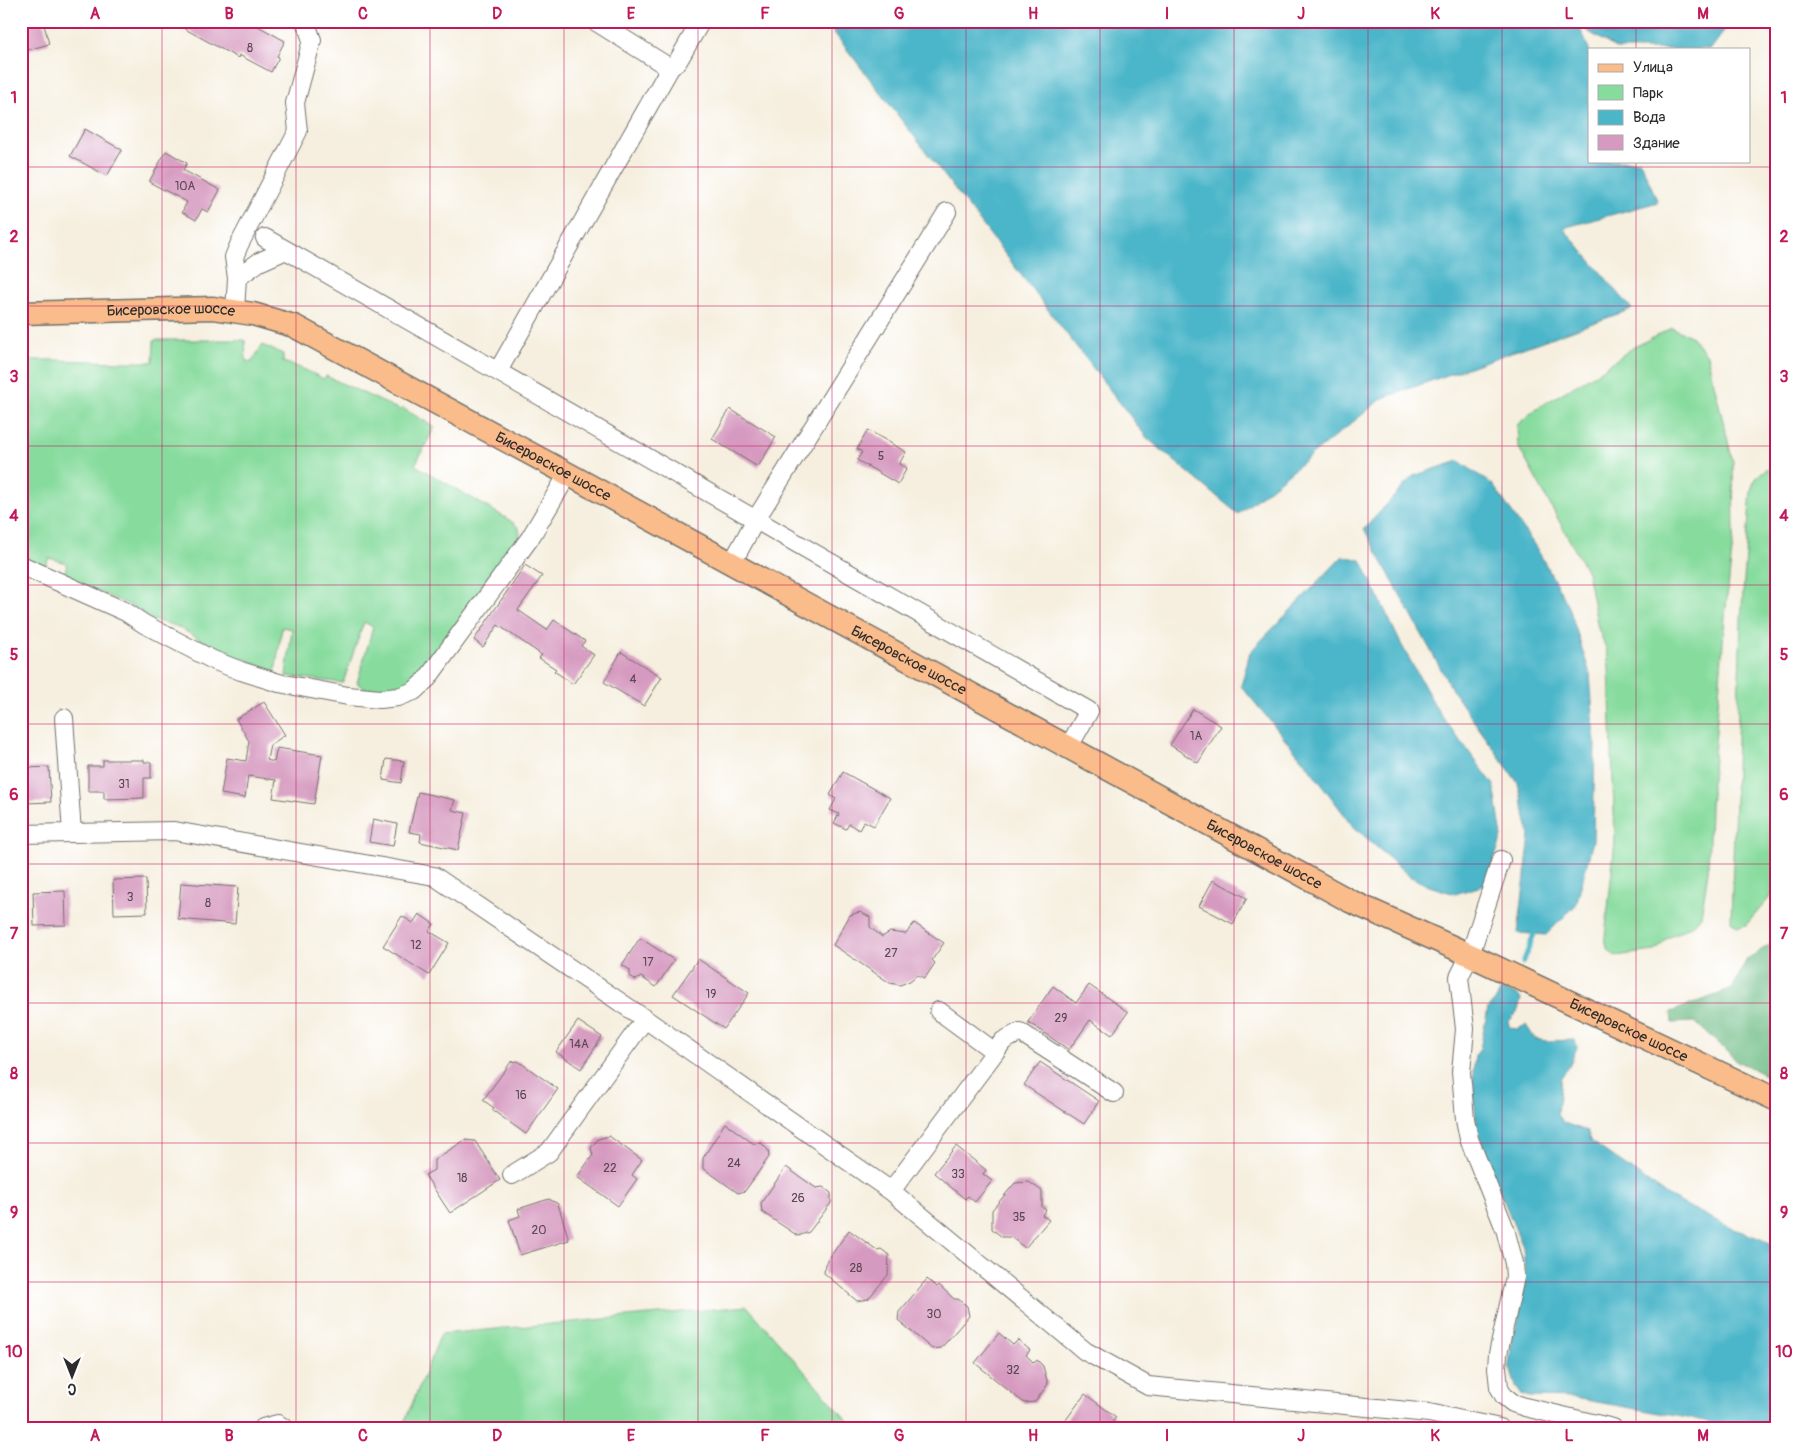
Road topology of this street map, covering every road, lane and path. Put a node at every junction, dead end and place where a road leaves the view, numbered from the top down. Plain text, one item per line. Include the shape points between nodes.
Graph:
1 (305, 21) edge
2 (595, 21) edge
3 (701, 21) edge
4 (670, 68) junction
5 (947, 212) dead end
6 (265, 238) dead end
7 (286, 250) junction
8 (237, 278) junction
9 (235, 311) junction
10 (21, 313) edge
11 (498, 372) junction
12 (568, 474) junction
13 (756, 519) junction
14 (732, 563) junction
15 (21, 565) edge
16 (64, 718) dead end
17 (1068, 748) junction
18 (72, 833) junction
19 (21, 834) edge
20 (1501, 860) dead end
21 (1470, 955) junction
22 (939, 1011) dead end
23 (645, 1019) junction
24 (995, 1052) junction
25 (1114, 1093) dead end
26 (1777, 1100) edge
27 (512, 1175) dead end
28 (891, 1190) junction
29 (263, 1428) edge
30 (284, 1428) edge
31 (1500, 1428) edge
32 (1614, 1428) edge

1 - 8 lane via 312,40 295,103 298,131 234,257
2 - 4 lane
3 - 4 lane via 678,62
4 - 11 lane
5 - 13 lane
6 - 7 lane
7 - 8 lane via 259,262
7 - 11 lane
8 - 9 lane
9 - 10 main road, Бисеровское шоссе via 213,308
9 - 12 main road, Бисеровское шоссе via 294,326
11 - 13 lane
12 - 14 main road, Бисеровское шоссе
12 - 15 lane via 530,538 432,673 414,691 398,697 348,696 241,672 126,612
13 - 14 lane
13 - 17 lane via 1089,711
14 - 17 main road, Бисеровское шоссе
16 - 18 lane
17 - 21 main road, Бисеровское шоссе via 1350,901
18 - 19 lane
18 - 23 lane via 174,831 434,876
20 - 21 lane
21 - 26 main road, Бисеровское шоссе
21 - 32 lane via 1459,977 1465,1029 1461,1072 1465,1119 1469,1139 1505,1229 1515,1276 1498,1354 1499,1387 1513,1403
22 - 24 lane
23 - 27 lane via 549,1152
23 - 28 lane
24 - 25 lane via 1004,1041 1020,1032
24 - 28 lane
28 - 31 lane via 1086,1351 1148,1386 1429,1413
29 - 30 lane via 278,1424

